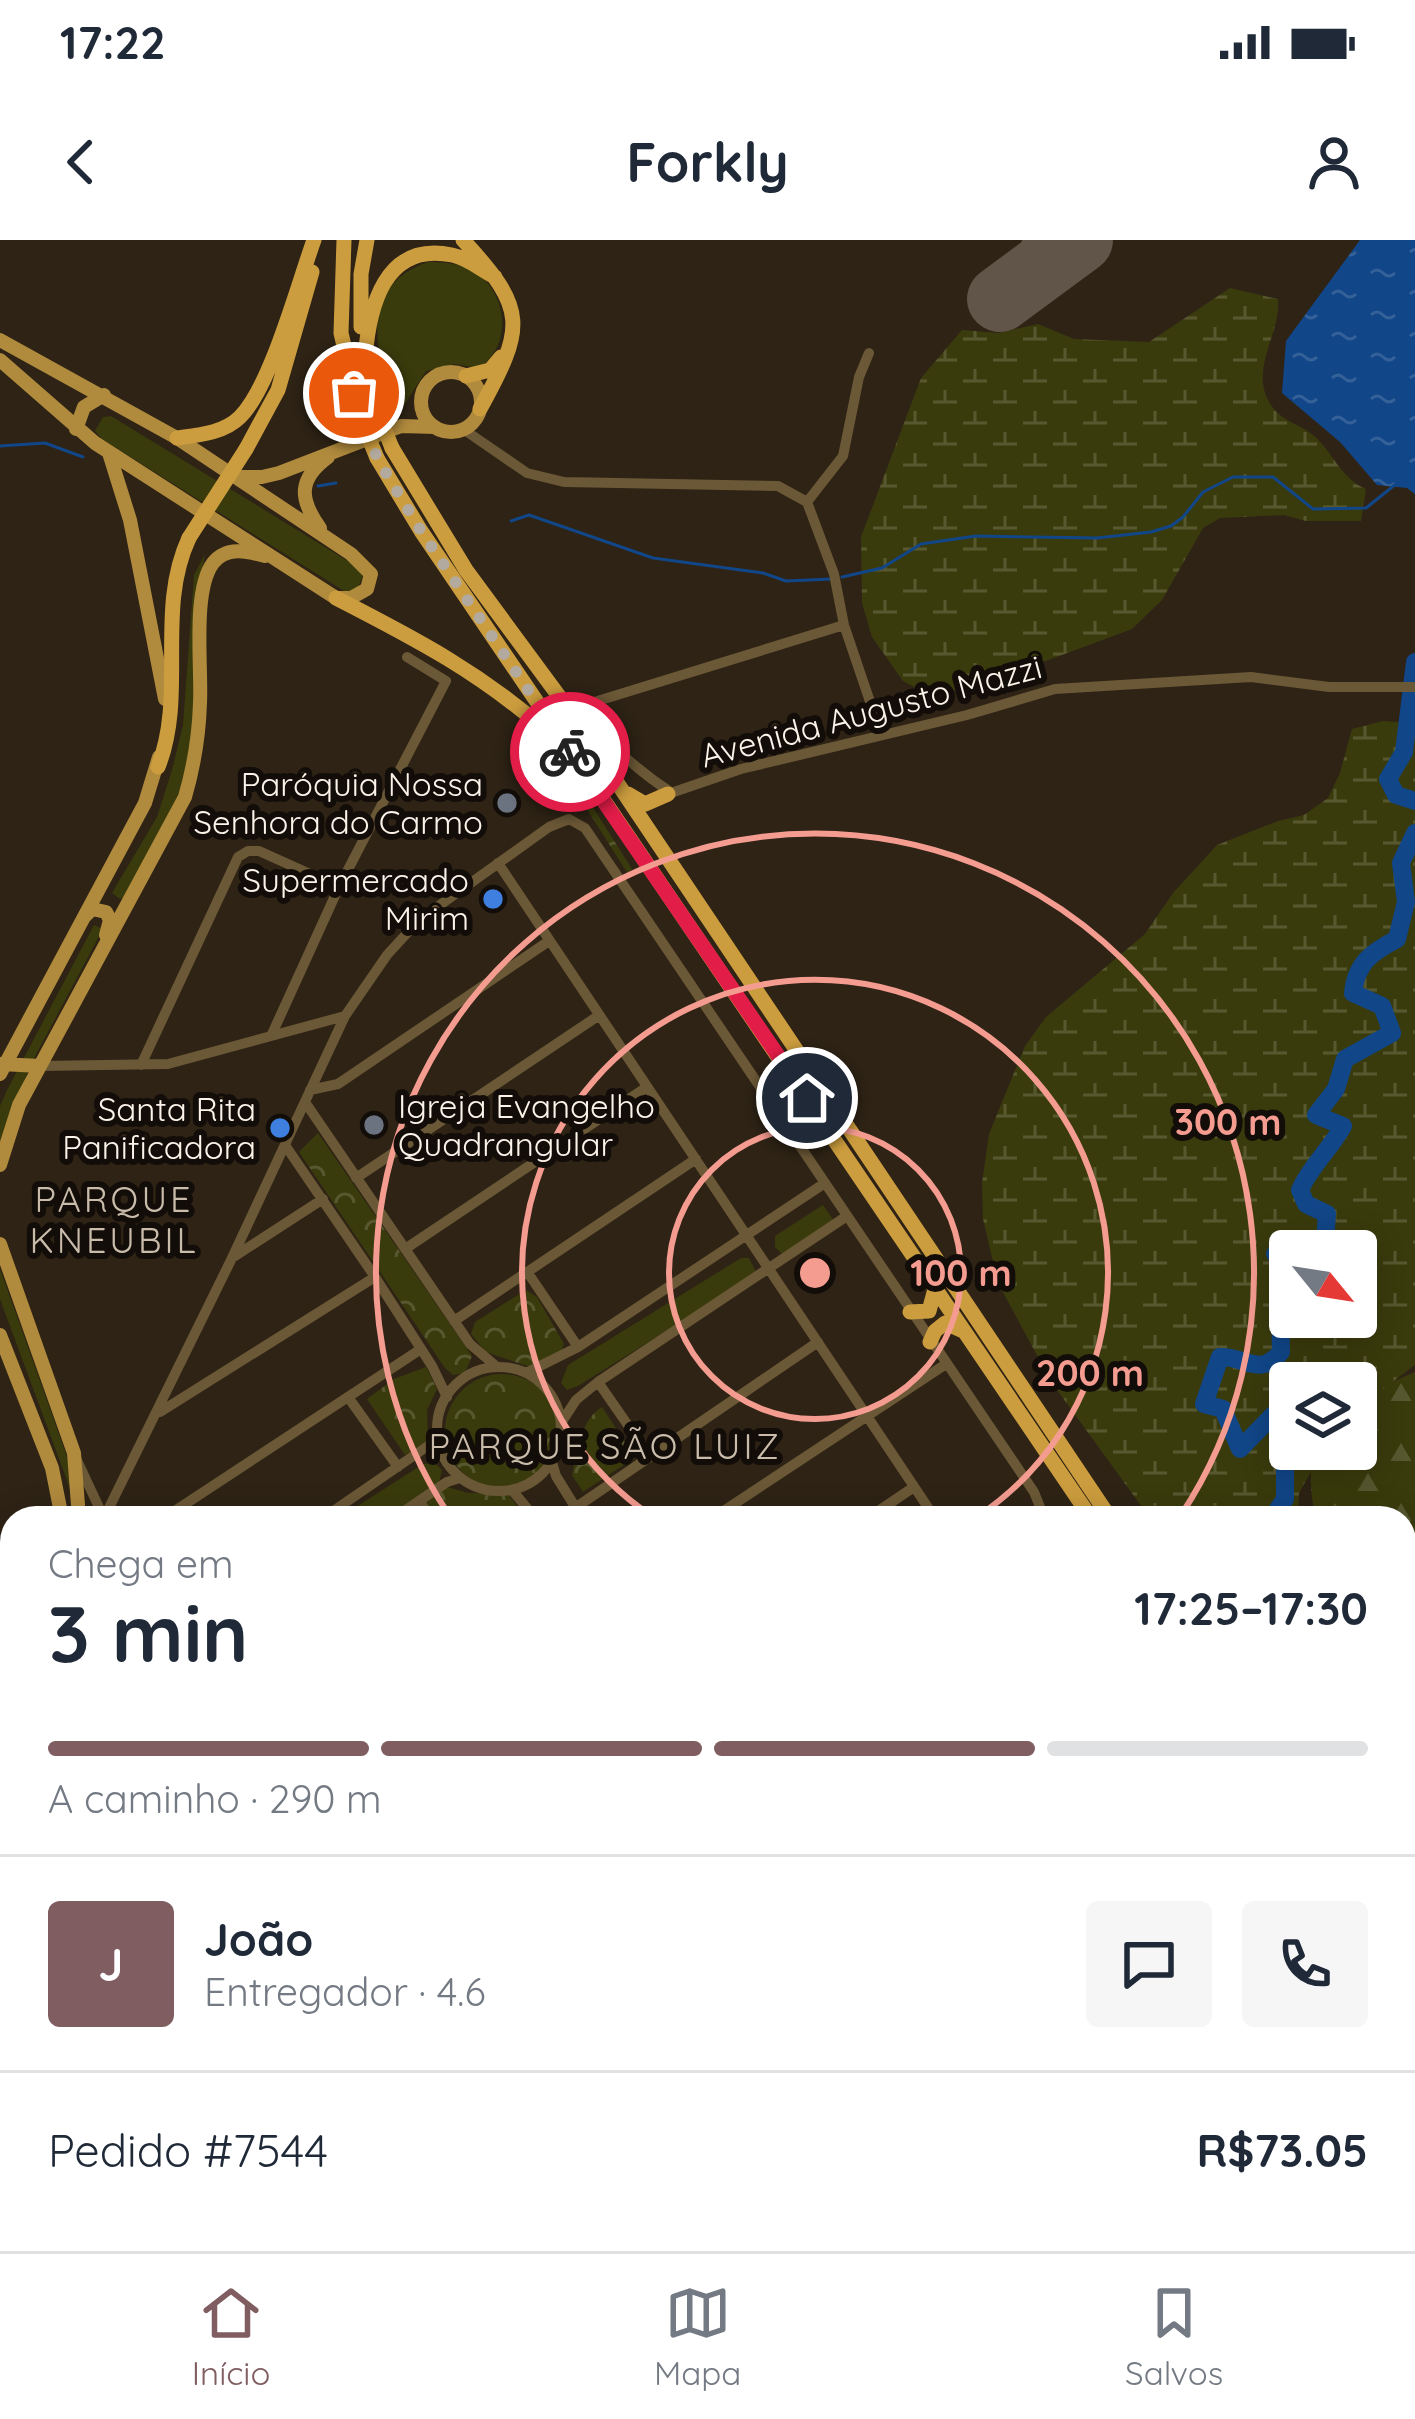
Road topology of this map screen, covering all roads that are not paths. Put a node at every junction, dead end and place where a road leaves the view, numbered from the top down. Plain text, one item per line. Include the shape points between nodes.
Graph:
1 (317, 240) edge
2 (344, 240) edge
3 (367, 240) edge
4 (463, 240) edge
5 (495, 277) junction
6 (0, 340) edge
7 (511, 345) junction
8 (869, 353) dead end
9 (365, 358) junction
10 (0, 360) edge
11 (466, 376) junction
12 (424, 390) junction
13 (104, 395) junction
14 (480, 409) junction
15 (401, 426) junction
16 (435, 427) junction
17 (76, 429) junction
18 (463, 429) junction
19 (177, 438) junction
20 (109, 453) junction
21 (384, 453) junction
22 (332, 454) junction
23 (237, 477) junction
24 (807, 502) junction
25 (328, 540) junction
26 (276, 558) junction
27 (336, 598) junction
28 (844, 625) junction
29 (407, 657) dead end
30 (1415, 687) edge
31 (881, 734) junction
32 (570, 752) junction
33 (603, 764) junction
34 (158, 767) junction
35 (670, 793) junction
36 (660, 851) junction
37 (498, 863) junction
38 (339, 887) junction
39 (79, 923) junction
40 (549, 941) junction
41 (98, 956) junction
42 (345, 1016) junction
43 (598, 1016) junction
44 (272, 1034) junction
45 (141, 1064) junction
46 (40, 1066) junction
47 (2, 1067) edge
48 (646, 1087) junction
49 (308, 1096) junction
50 (285, 1144) junction
51 (696, 1159) junction
52 (0, 1165) edge
53 (356, 1178) junction
54 (825, 1183) junction
55 (323, 1199) junction
56 (847, 1216) junction
57 (250, 1221) junction
58 (747, 1234) junction
59 (268, 1236) junction
60 (0, 1249) edge
61 (405, 1250) junction
62 (232, 1258) junction
63 (769, 1268) junction
64 (528, 1273) junction
65 (375, 1276) junction
66 (935, 1288) junction
67 (910, 1312) junction
68 (454, 1321) junction
69 (965, 1332) junction
70 (0, 1335) edge
71 (818, 1342) junction
72 (930, 1342) junction
73 (578, 1347) junction
74 (421, 1349) junction
75 (946, 1364) junction
76 (496, 1367) junction
77 (526, 1373) junction
78 (598, 1382) junction
79 (348, 1397) junction
80 (447, 1397) junction
81 (157, 1414) junction
82 (867, 1416) junction
83 (561, 1423) junction
84 (438, 1439) junction
85 (74, 1453) junction
86 (650, 1457) junction
87 (552, 1462) junction
88 (398, 1467) junction
89 (460, 1478) junction
90 (914, 1487) junction
91 (512, 1490) junction
92 (419, 1501) junction
93 (60, 1506) edge
94 (78, 1506) edge
95 (98, 1506) edge
96 (110, 1506) edge
97 (182, 1506) edge
98 (341, 1506) edge
99 (412, 1506) edge
100 (423, 1506) edge
101 (525, 1506) edge
102 (575, 1506) edge
103 (588, 1506) edge
104 (731, 1506) edge
105 (886, 1506) edge
106 (927, 1506) edge
107 (1034, 1506) edge
108 (1083, 1506) edge
109 (1102, 1506) edge

1 - 19 highway via 239,419
1 - 34 highway, bridge via 278,390 188,538 174,583 170,712
2 - 21 highway, bridge via 341,334 362,419
3 - 9 highway
4 - 5 highway
5 - 7 highway via 516,318
5 - 9 highway via 445,254 394,269 378,288
6 - 13 main road
7 - 11 highway via 490,370
7 - 14 highway
8 - 24 street via 843,456
9 - 21 highway, bridge
10 - 17 main road
11 - 12 main road via 437,375
11 - 14 main road
12 - 15 main road
12 - 16 main road via 422,407
13 - 17 main road via 84,407
13 - 19 main road
14 - 18 main road
15 - 16 main road
15 - 22 main road
16 - 18 main road
17 - 20 main road
18 - 24 street via 527,472 564,482 778,486
19 - 23 main road
20 - 26 main road
20 - 34 main road via 161,670
21 - 32 highway via 421,531
21 - 33 highway
22 - 23 main road via 262,478
22 - 25 main road via 314,467 302,493
23 - 25 main road
24 - 28 street
25 - 27 main road via 371,574 361,595
26 - 27 main road
26 - 41 main road via 232,551 208,572 197,742 185,796
27 - 32 highway via 445,654
28 - 31 street
28 - 35 street via 591,703 589,716 606,738
29 - 38 street via 446,681
30 - 31 street, Avenida Augusto Mazzi via 1251,677 1055,689
31 - 35 street, Avenida Augusto Mazzi
32 - 66 highway
33 - 35 highway via 638,802
33 - 36 highway
34 - 39 main road
35 - 36 highway via 655,809
36 - 109 highway
37 - 40 street
37 - 42 street via 402,936
37 - 54 street via 559,821 585,828
38 - 44 street
38 - 45 street via 259,850 238,857
39 - 41 main road via 92,908 109,915
39 - 47 main road
40 - 43 street
40 - 49 street via 338,1084
41 - 46 main road
42 - 44 street
42 - 49 street
43 - 48 street
43 - 53 street
44 - 45 street via 168,1064
45 - 46 street
46 - 47 main road
46 - 52 main road
48 - 51 street
48 - 61 street
49 - 50 street
49 - 53 street
50 - 55 street
50 - 57 street
51 - 58 street
51 - 64 street
53 - 61 street
54 - 56 street
54 - 58 street
55 - 59 street
55 - 65 street
56 - 63 street
56 - 67 street
57 - 59 street
57 - 62 street
58 - 63 street
58 - 73 street
59 - 62 street
60 - 85 main road
61 - 68 street
62 - 81 street
63 - 71 street
63 - 78 street
64 - 68 street
64 - 73 street
65 - 74 street
65 - 81 street
66 - 67 highway via 929,1311
66 - 69 highway
67 - 72 street
68 - 76 street
69 - 72 highway via 945,1323
69 - 108 highway
70 - 93 main road
71 - 82 street
71 - 86 street
72 - 75 street
73 - 77 street
74 - 79 street
74 - 80 street
75 - 82 street
75 - 107 street
76 - 77 street
76 - 80 street via 467,1376
77 - 83 street via 553,1398
78 - 83 street
78 - 86 street
79 - 88 street
79 - 97 street
80 - 84 street
81 - 96 street
82 - 90 street
82 - 104 street
83 - 87 street
84 - 88 street
84 - 89 street
85 - 94 main road
85 - 95 street
86 - 103 street
87 - 91 street
87 - 102 street
88 - 98 street
89 - 91 street
89 - 92 street
90 - 105 street
90 - 106 street
91 - 101 street
92 - 99 street
92 - 100 street

